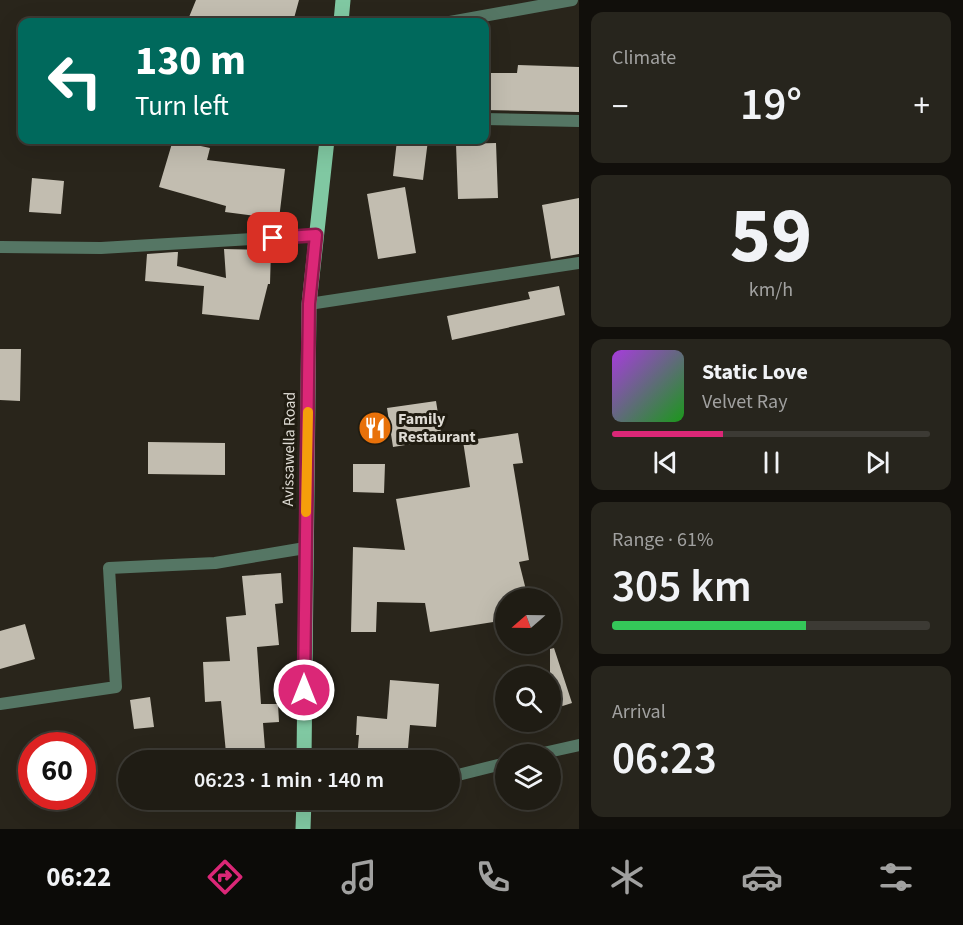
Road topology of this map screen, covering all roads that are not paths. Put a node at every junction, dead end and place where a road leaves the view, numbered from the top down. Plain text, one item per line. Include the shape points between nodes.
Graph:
1 (343, 0) edge
2 (572, 0) edge
3 (341, 18) edge
4 (472, 18) edge
5 (489, 119) edge
6 (579, 121) edge
7 (327, 144) edge
8 (316, 235) junction
9 (0, 247) edge
10 (579, 263) edge
11 (309, 304) junction
12 (305, 548) junction
13 (0, 704) edge
14 (579, 745) edge
15 (561, 749) edge
16 (304, 750) edge
17 (495, 766) edge
18 (460, 774) edge
19 (303, 810) edge
20 (303, 829) edge

1 - 3 main road
2 - 4 street
5 - 6 street
7 - 8 main road, Avissawella Road
8 - 9 street via 101,248
8 - 11 main road, Avissawella Road
10 - 11 street
11 - 12 main road, Avissawella Road
12 - 13 street via 215,563 109,568 116,687
12 - 16 main road, Avissawella Road
14 - 15 street
17 - 18 street
19 - 20 main road

